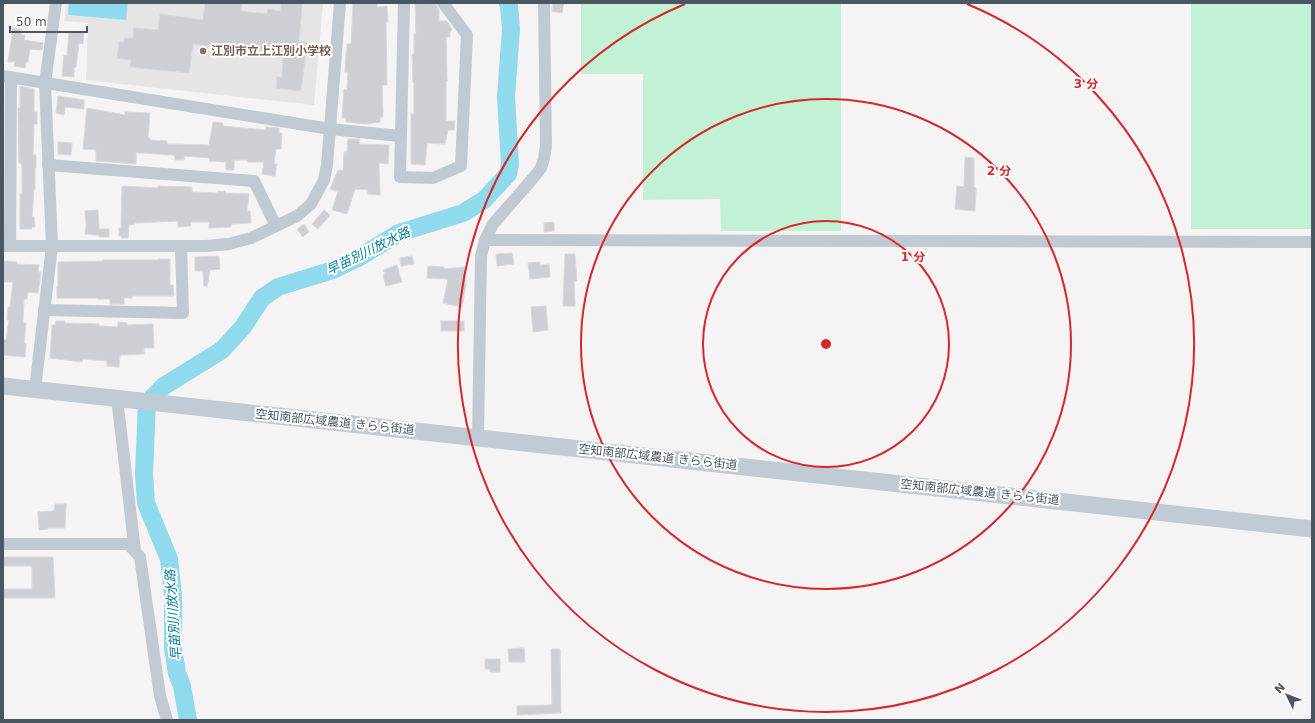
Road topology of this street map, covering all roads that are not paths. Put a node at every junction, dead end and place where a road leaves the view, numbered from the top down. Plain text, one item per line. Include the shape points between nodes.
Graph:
1 (56, 3) edge
2 (340, 3) edge
3 (404, 3) edge
4 (443, 3) edge
5 (544, 3) edge
6 (7, 77) edge
7 (45, 83) junction
8 (330, 129) junction
9 (400, 136) junction
10 (48, 165) junction
11 (276, 226) junction
12 (485, 240) junction
13 (1312, 242) edge
14 (7, 246) edge
15 (52, 246) junction
16 (181, 246) junction
17 (44, 310) junction
18 (3, 386) edge
19 (35, 389) junction
20 (117, 398) junction
21 (478, 438) junction
22 (1312, 529) edge
23 (3, 544) edge
24 (135, 551) junction
25 (167, 720) edge

1 - 7 street
2 - 8 street
3 - 9 street
4 - 9 street via 467,34 461,166 433,178 400,178
5 - 12 street via 544,158 541,168 493,224
6 - 7 street
6 - 14 street
7 - 8 street
7 - 10 street
8 - 9 street
8 - 11 street via 324,180 318,192 311,204 297,216
10 - 11 street via 254,181
10 - 15 street
11 - 16 street via 251,238 229,244
12 - 13 street
12 - 21 street via 481,256
14 - 15 street
15 - 16 street
15 - 17 street
16 - 17 street via 183,313
17 - 19 street
18 - 19 street, 空知南部広域農道 きらら街道
19 - 20 street, 空知南部広域農道 きらら街道
20 - 21 street, 空知南部広域農道 きらら街道
20 - 24 street
21 - 22 street, 空知南部広域農道 きらら街道
23 - 24 street via 128,544
24 - 25 street via 140,557 160,696

